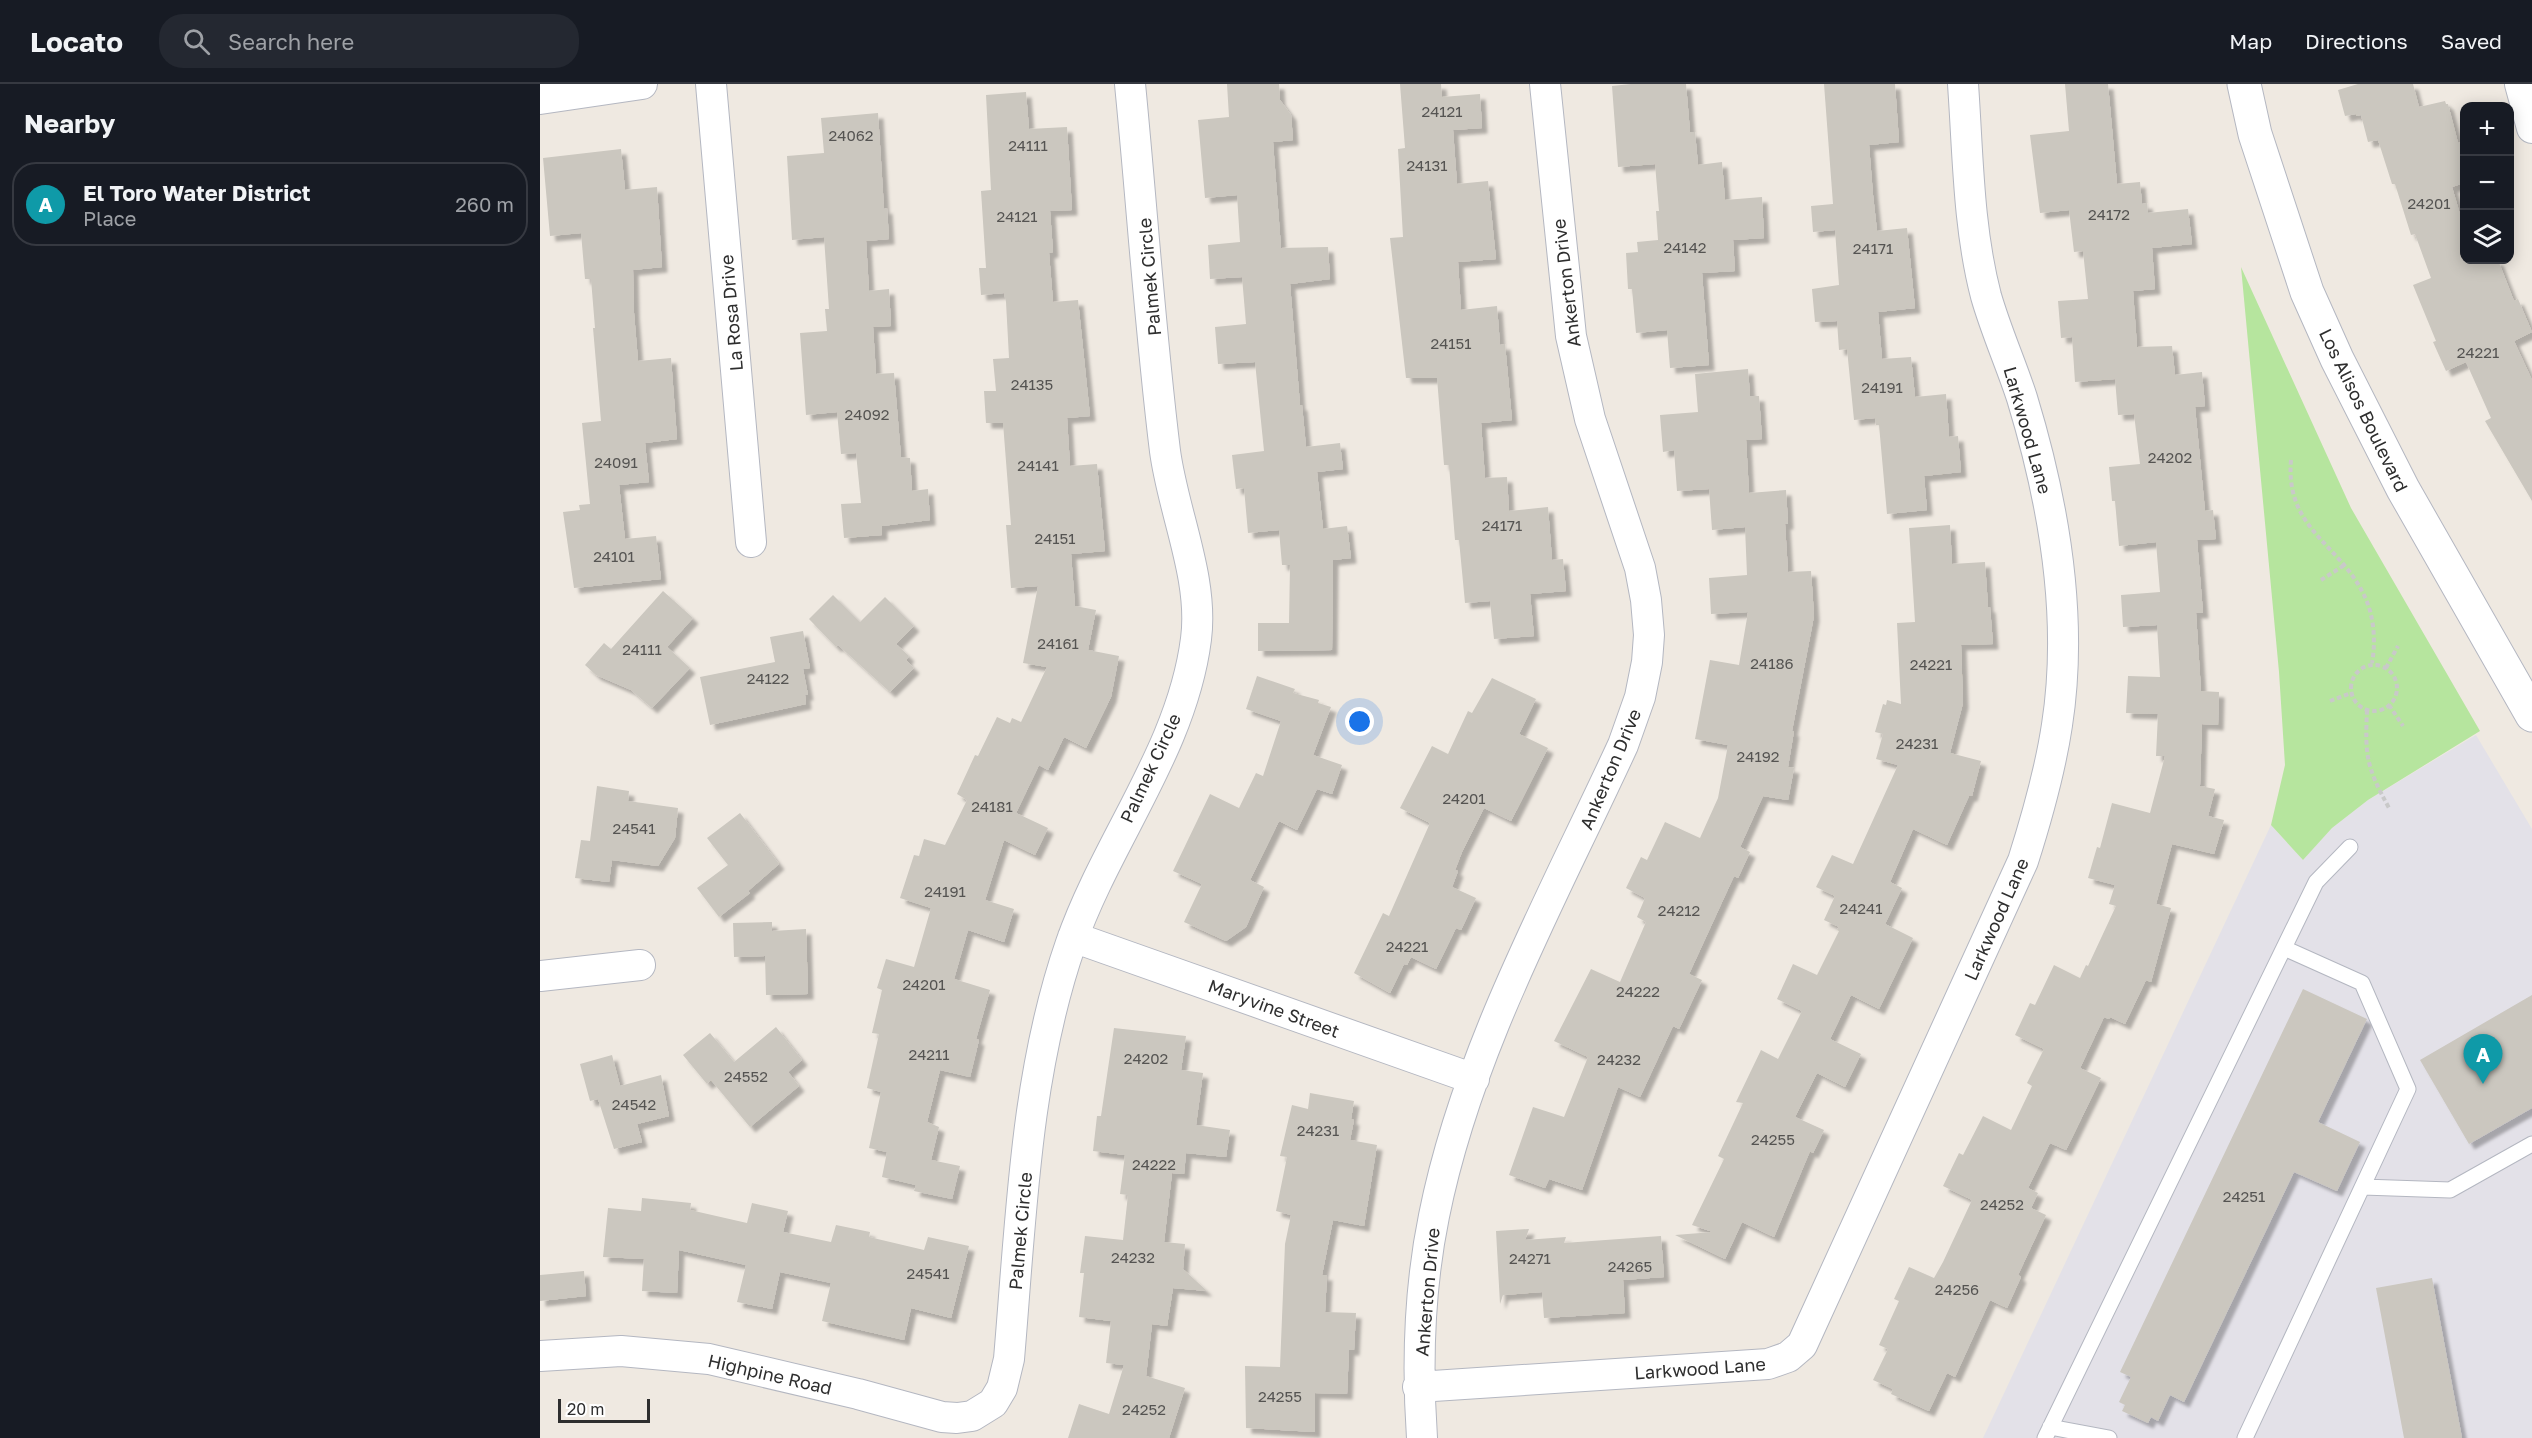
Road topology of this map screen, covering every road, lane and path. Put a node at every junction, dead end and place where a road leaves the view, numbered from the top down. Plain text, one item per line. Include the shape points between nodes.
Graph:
1 (642, 84) edge
2 (711, 84) edge
3 (1130, 84) edge
4 (1545, 84) edge
5 (1963, 84) edge
6 (2244, 84) edge
7 (2520, 84) edge
8 (540, 99) edge
9 (2532, 128) edge
10 (2290, 460) dead end
11 (751, 542) dead end
12 (2343, 566) junction
13 (2321, 580) dead end
14 (2398, 646) dead end
15 (2372, 663) junction
16 (2386, 668) junction
17 (2351, 693) junction
18 (2330, 700) dead end
19 (2389, 705) junction
20 (2367, 710) junction
21 (2532, 715) edge
22 (2403, 726) dead end
23 (2389, 808) dead end
24 (2350, 848) dead end
25 (1073, 937) junction
26 (2284, 948) junction
27 (640, 965) dead end
28 (540, 976) edge
29 (1474, 1079) junction
30 (2532, 1144) edge
31 (2363, 1187) junction
32 (540, 1356) edge
33 (1418, 1387) junction
34 (993, 1403) joint
35 (2048, 1432) edge
36 (1422, 1438) edge
37 (2109, 1438) edge
38 (2245, 1438) edge

1 - 8 street
2 - 11 street, La Rosa Drive
3 - 25 street, Palmek Circle via 1166,454 1198,621 1187,684 1166,743
4 - 29 street, Ankerton Drive via 1570,336 1590,419 1640,568 1649,635 1640,697 1623,745 1510,989
5 - 33 street, Larkwood Lane via 1974,229 1986,295 2022,397 2040,464 2060,573 2063,623 2057,723 2045,786 2023,861 1802,1345 1788,1357 1768,1364
6 - 21 main road, Los Alisos Boulevard via 2254,134 2307,292 2337,359 2398,480
7 - 9 street
10 - 12 path via 2291,483 2302,517
12 - 13 path
12 - 15 path via 2365,596 2375,644
14 - 16 path
15 - 16 path
15 - 17 path via 2359,670
16 - 19 path via 2397,682 2395,701
17 - 18 path
17 - 20 path
19 - 20 path via 2381,710
19 - 22 path
20 - 23 path via 2365,751 2373,778
24 - 26 lane via 2316,882
25 - 29 street, Maryvine Street
25 - 34 street, Palmek Circle via 1035,1093 1009,1359 1002,1388
26 - 31 lane via 2362,983 2409,1089
26 - 35 lane
27 - 28 street
29 - 33 street, Ankerton Drive via 1434,1216 1425,1273
30 - 31 lane via 2450,1190
31 - 38 lane
32 - 34 street, Highpine Road via 621,1351 709,1359 942,1417 972,1416
33 - 36 street, Ankerton Drive
35 - 37 lane

